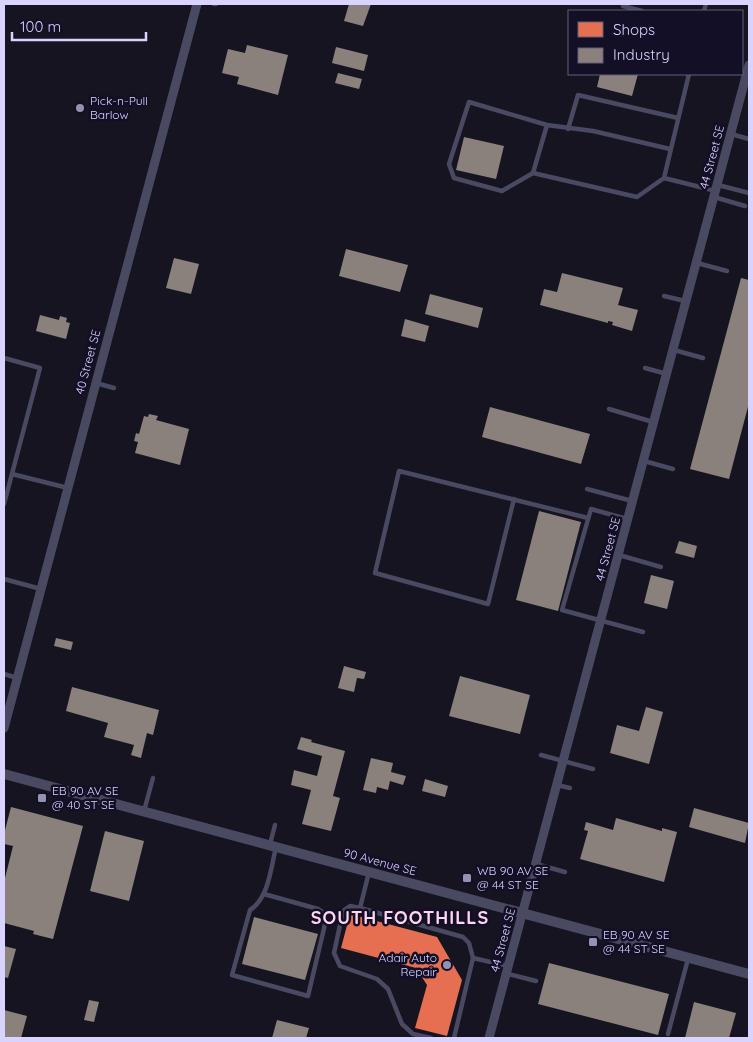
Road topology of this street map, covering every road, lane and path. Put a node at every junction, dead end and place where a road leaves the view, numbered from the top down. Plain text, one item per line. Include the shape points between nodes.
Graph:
1 (197, 4) edge
2 (623, 6) dead end
3 (638, 10) edge
4 (749, 66) edge
5 (689, 75) edge
6 (678, 118) junction
7 (548, 126) junction
8 (568, 128) junction
9 (731, 134) junction
10 (749, 140) edge
11 (670, 149) junction
12 (533, 173) junction
13 (664, 178) junction
14 (716, 191) junction
15 (749, 193) edge
16 (746, 206) dead end
17 (697, 263) junction
18 (726, 271) dead end
19 (664, 296) dead end
20 (687, 301) junction
21 (674, 350) junction
22 (4, 358) edge
23 (703, 358) dead end
24 (645, 368) dead end
25 (667, 374) junction
26 (96, 384) junction
27 (114, 388) dead end
28 (609, 410) dead end
29 (654, 422) junction
30 (644, 461) junction
31 (673, 469) dead end
32 (12, 474) junction
33 (68, 488) junction
34 (587, 489) dead end
35 (514, 499) junction
36 (633, 502) junction
37 (4, 504) edge
38 (588, 518) junction
39 (628, 520) junction
40 (619, 555) junction
41 (661, 567) dead end
42 (4, 579) edge
43 (41, 589) junction
44 (602, 620) junction
45 (643, 632) dead end
46 (4, 674) edge
47 (17, 678) junction
48 (4, 728) edge
49 (541, 755) dead end
50 (564, 761) junction
51 (593, 769) dead end
52 (4, 774) edge
53 (153, 778) dead end
54 (557, 785) junction
55 (570, 788) dead end
56 (144, 812) junction
57 (275, 825) dead end
58 (273, 846) junction
59 (536, 864) junction
60 (369, 872) junction
61 (566, 872) dead end
62 (264, 894) junction
63 (360, 908) junction
64 (523, 913) junction
65 (688, 957) junction
66 (473, 958) junction
67 (509, 970) junction
68 (749, 974) edge
69 (536, 981) dead end
70 (668, 1034) dead end
71 (431, 1038) edge
72 (454, 1038) edge
73 (489, 1038) edge

1 - 26 street, 40 Street SE
2 - 3 lane
4 - 9 street, 44 Street SE
5 - 6 lane
6 - 8 lane via 578,94
6 - 11 lane
7 - 8 lane
7 - 12 lane
7 - 12 lane via 470,102 449,164 454,178 502,191
8 - 11 lane
9 - 10 lane
9 - 14 street, 44 Street SE
11 - 13 lane
12 - 13 lane via 637,197
13 - 14 lane
14 - 15 lane
14 - 16 lane
14 - 17 street, 44 Street SE
17 - 18 lane
17 - 20 street, 44 Street SE
19 - 20 lane
20 - 21 street, 44 Street SE
21 - 23 lane
21 - 25 street, 44 Street SE
22 - 32 lane via 40,368
24 - 25 lane
25 - 29 street, 44 Street SE
26 - 27 lane
26 - 33 street, 40 Street SE
28 - 29 lane
29 - 30 street, 44 Street SE
30 - 31 lane
30 - 36 street, 44 Street SE
32 - 33 lane
32 - 37 lane
33 - 43 street, 40 Street SE
34 - 36 lane
35 - 35 lane via 399,471 375,573 488,604
35 - 38 lane
36 - 39 street, 44 Street SE
38 - 39 lane via 591,509
38 - 44 lane via 562,610
39 - 40 street, 44 Street SE
40 - 41 lane
40 - 44 street, 44 Street SE
42 - 43 lane
43 - 47 street, 40 Street SE
44 - 45 lane
44 - 50 street, 44 Street SE
46 - 47 lane
47 - 48 street, 40 Street SE
49 - 50 lane
50 - 51 lane
50 - 54 street, 44 Street SE
52 - 56 street, 90 Avenue SE
53 - 56 lane
54 - 55 lane
54 - 59 street, 44 Street SE
56 - 58 street, 90 Avenue SE
57 - 58 lane
58 - 60 street, 90 Avenue SE
58 - 62 lane
59 - 61 lane
59 - 64 street, 44 Street SE
60 - 63 lane
60 - 64 street, 90 Avenue SE
62 - 62 lane via 250,910 232,975 308,996 326,916 318,909
63 - 66 lane via 463,937 469,943
63 - 71 lane via 350,906 343,911 334,953 340,966 377,979 388,989 402,1024 413,1034
64 - 65 street, 90 Avenue SE
64 - 67 street, 44 Street SE
65 - 68 street, 90 Avenue SE
65 - 70 lane
66 - 67 lane
66 - 72 lane
67 - 69 lane
67 - 73 street, 44 Street SE

